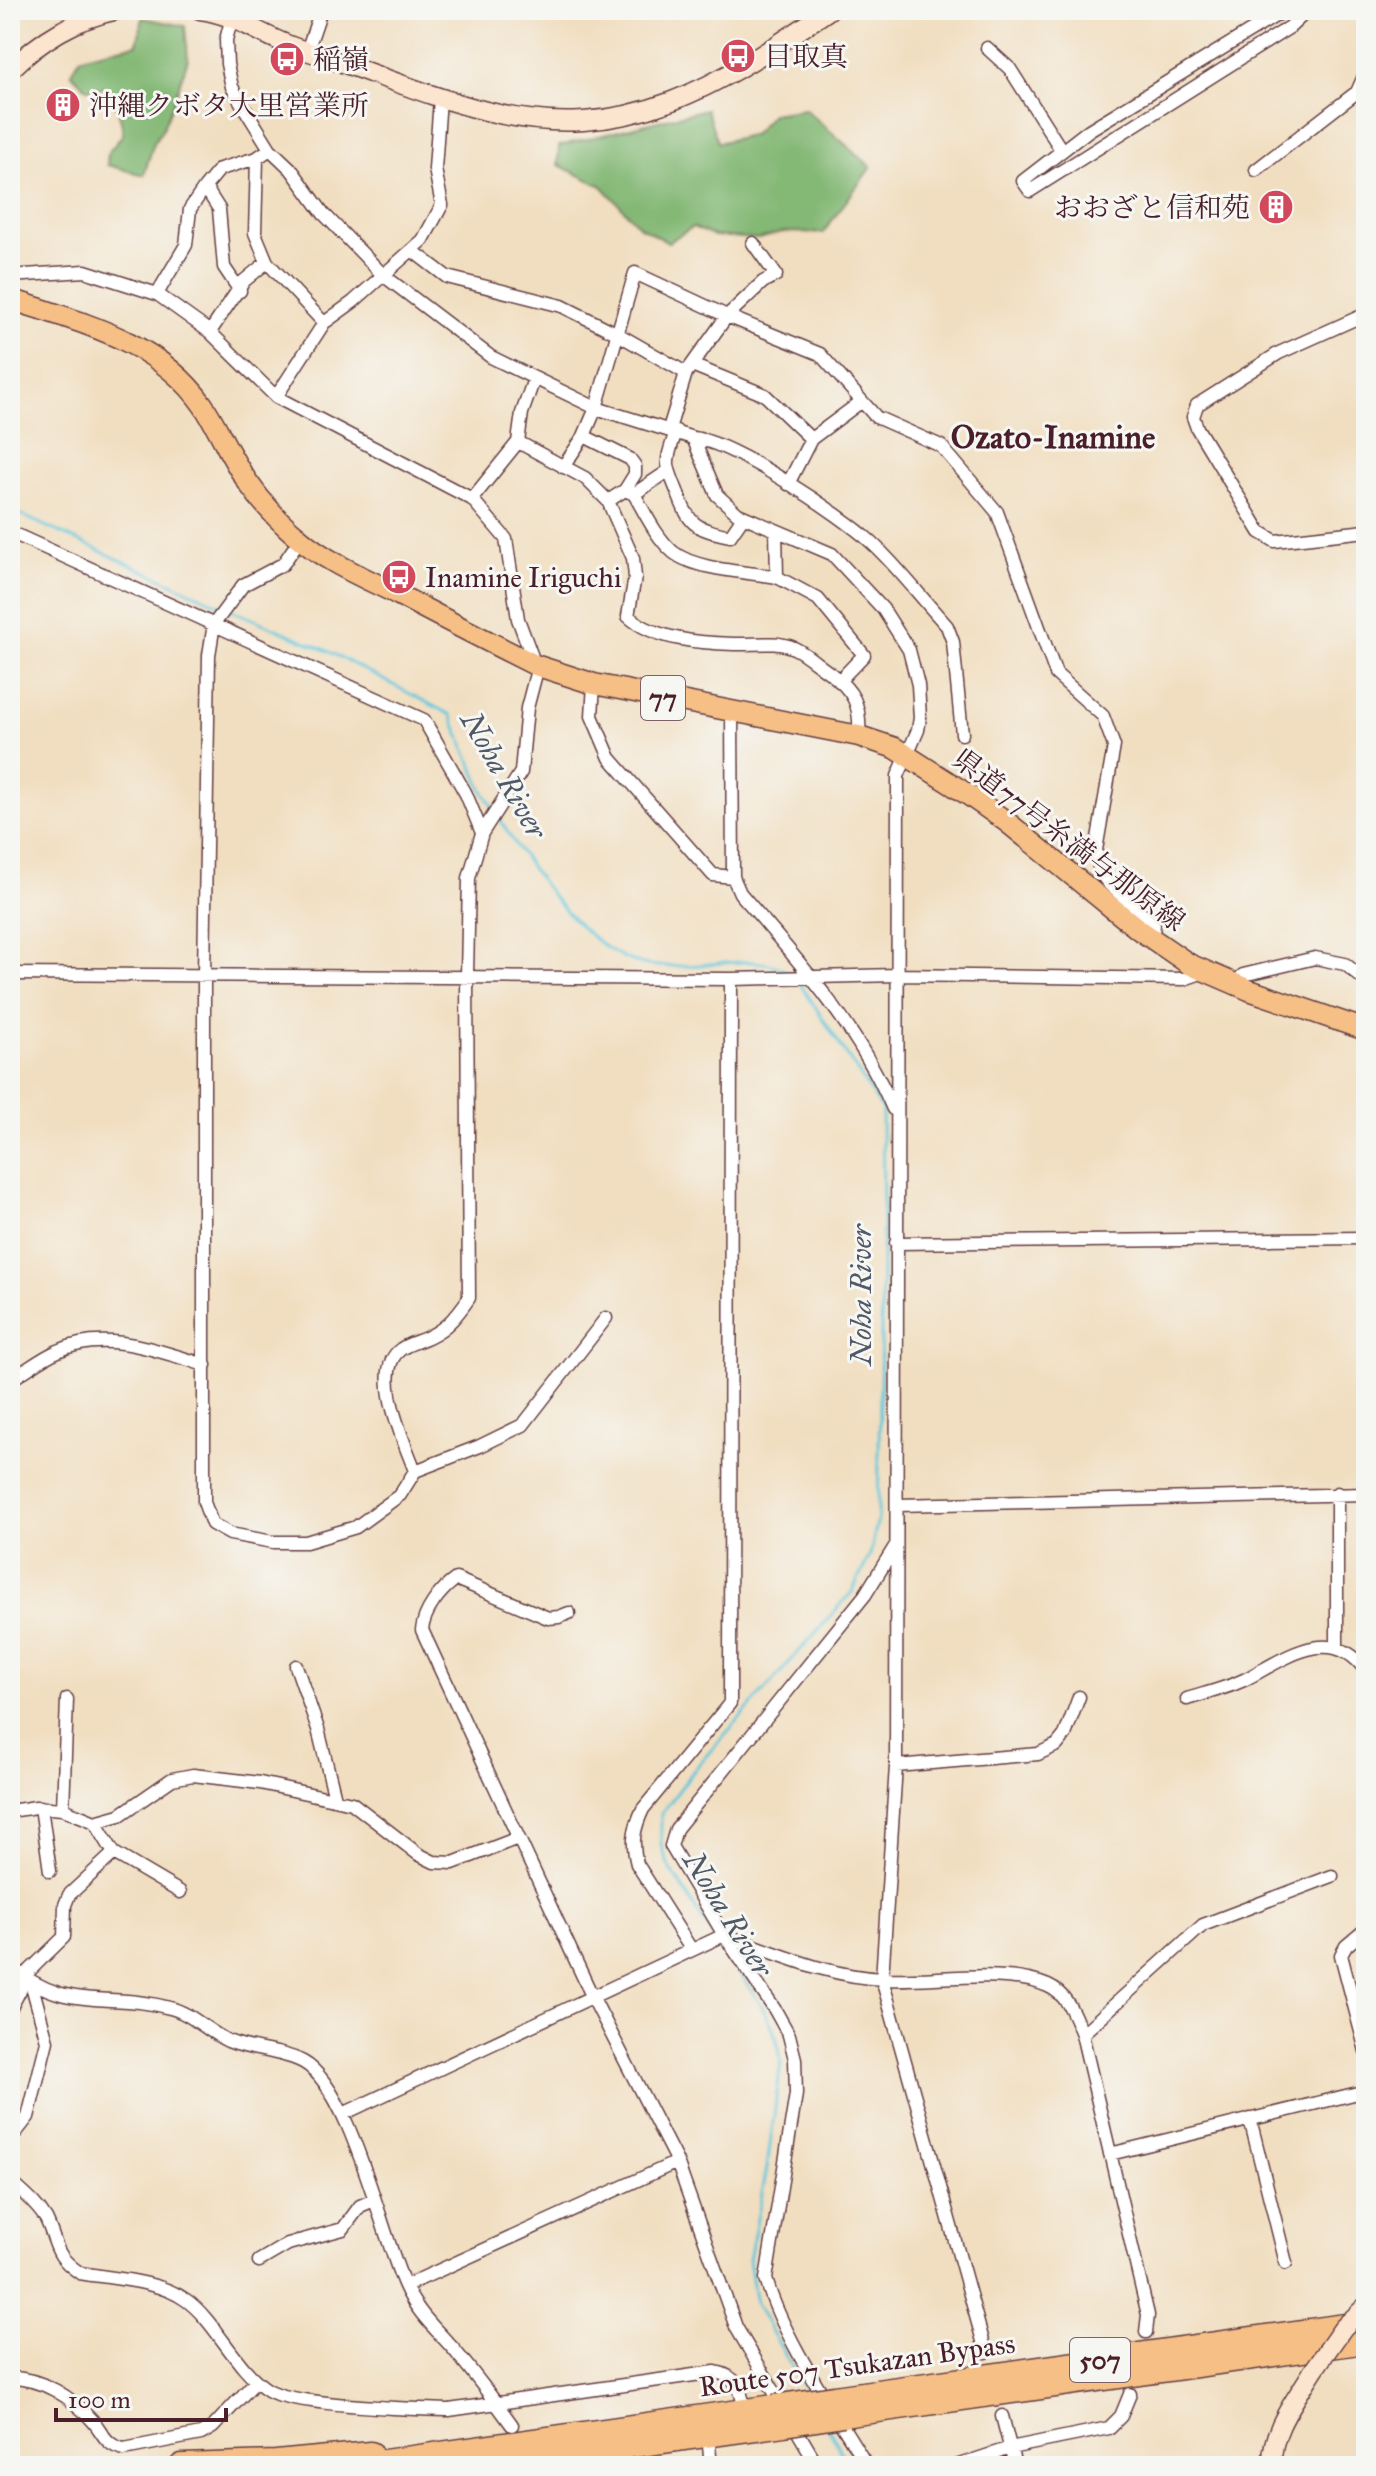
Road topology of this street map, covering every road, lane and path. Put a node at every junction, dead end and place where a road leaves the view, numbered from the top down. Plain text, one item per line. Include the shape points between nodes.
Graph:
1 (118, 10) edge
2 (200, 10) edge
3 (321, 10) edge
4 (829, 10) edge
5 (1285, 10) edge
6 (1308, 10) edge
7 (232, 17) junction
8 (987, 48) dead end
9 (307, 51) junction
10 (10, 70) edge
11 (1366, 72) edge
12 (440, 98) junction
13 (270, 149) junction
14 (1062, 151) junction
15 (257, 158) junction
16 (1256, 170) dead end
17 (205, 187) junction
18 (753, 243) dead end
19 (413, 251) junction
20 (267, 262) junction
21 (383, 275) junction
22 (10, 276) edge
23 (240, 291) junction
24 (157, 294) junction
25 (10, 299) edge
26 (1366, 314) edge
27 (727, 316) junction
28 (324, 323) junction
29 (210, 332) junction
30 (616, 333) junction
31 (689, 369) junction
32 (534, 379) junction
33 (276, 397) junction
34 (862, 401) junction
35 (596, 408) junction
36 (673, 430) junction
37 (584, 436) junction
38 (693, 438) junction
39 (811, 439) junction
40 (518, 442) junction
41 (563, 467) junction
42 (667, 472) junction
43 (788, 484) junction
44 (630, 492) junction
45 (472, 499) junction
46 (608, 501) junction
47 (743, 517) junction
48 (776, 531) junction
49 (1366, 531) edge
50 (10, 532) edge
51 (300, 539) junction
52 (777, 577) junction
53 (214, 624) junction
54 (535, 665) junction
55 (839, 681) junction
56 (594, 684) junction
57 (732, 712) junction
58 (962, 734) dead end
59 (859, 736) junction
60 (906, 755) junction
61 (482, 833) junction
62 (733, 877) junction
63 (1152, 940) junction
64 (1204, 972) junction
65 (10, 974) edge
66 (204, 975) junction
67 (897, 975) junction
68 (467, 976) junction
69 (812, 977) junction
70 (731, 979) junction
71 (1366, 981) edge
72 (1234, 984) junction
73 (1366, 1030) edge
74 (896, 1115) junction
75 (1366, 1238) edge
76 (896, 1243) junction
77 (606, 1318) dead end
78 (205, 1365) junction
79 (10, 1380) edge
80 (415, 1471) junction
81 (1337, 1493) junction
82 (1366, 1494) edge
83 (897, 1505) junction
84 (897, 1543) junction
85 (569, 1613) dead end
86 (1337, 1647) junction
87 (296, 1666) dead end
88 (1366, 1671) edge
89 (1079, 1697) dead end
90 (67, 1699) dead end
91 (1187, 1699) dead end
92 (896, 1766) junction
93 (335, 1798) junction
94 (41, 1807) junction
95 (63, 1809) junction
96 (10, 1811) edge
97 (95, 1822) junction
98 (518, 1838) junction
99 (114, 1853) junction
100 (50, 1871) dead end
101 (1332, 1876) dead end
102 (180, 1892) dead end
103 (1366, 1929) edge
104 (724, 1935) junction
105 (691, 1949) junction
106 (10, 1965) edge
107 (26, 1979) junction
108 (882, 1979) junction
109 (593, 1998) junction
110 (10, 2009) edge
111 (1082, 2034) junction
112 (1366, 2051) edge
113 (1366, 2091) edge
114 (343, 2114) junction
115 (1250, 2119) junction
116 (10, 2140) edge
117 (1110, 2154) junction
118 (677, 2162) junction
119 (10, 2181) edge
120 (374, 2200) junction
121 (259, 2261) dead end
122 (1286, 2263) dead end
123 (405, 2286) junction
124 (1366, 2306) edge
125 (1366, 2323) edge
126 (1146, 2332) dead end
127 (1366, 2341) edge
128 (986, 2352) dead end
129 (10, 2378) edge
130 (256, 2381) junction
131 (1130, 2394) dead end
132 (495, 2401) junction
133 (838, 2407) junction
134 (745, 2411) junction
135 (779, 2416) junction
136 (1002, 2416) dead end
137 (708, 2436) junction
138 (1010, 2448) junction
139 (500, 2453) edge
140 (182, 2466) edge
141 (356, 2466) edge
142 (707, 2466) edge
143 (818, 2466) edge
144 (867, 2466) edge
145 (956, 2466) edge
146 (1015, 2466) edge
147 (1272, 2466) edge

1 - 10 main road via 50,36
2 - 7 main road
3 - 9 street
4 - 12 main road via 730,75 692,95 637,113 529,119
5 - 14 street
6 - 14 street via 1290,27 1030,191 1023,181
7 - 9 main road
7 - 13 street via 226,51 232,87
8 - 14 street via 1010,69
9 - 12 main road
11 - 16 street via 1357,92
12 - 19 street via 435,169 442,205
13 - 15 street
13 - 21 street
15 - 17 street via 220,169
15 - 20 street via 255,233
17 - 23 street via 219,209 224,267
17 - 24 street via 190,209 186,245
18 - 27 street via 776,275
19 - 21 street
19 - 30 street via 447,277 562,306
20 - 23 street
20 - 28 street
21 - 28 street
21 - 32 street via 491,357
22 - 24 street via 85,271
23 - 29 street
24 - 29 street
25 - 51 main road, 県道77号糸満与那原線 / 77 via 111,333 168,366 202,403 263,503
26 - 49 street via 1279,353 1197,405 1193,417 1260,532 1275,541
27 - 30 street via 635,273
27 - 31 street
27 - 34 street via 820,354
28 - 33 street
29 - 33 street
30 - 31 street
30 - 35 street
31 - 36 street
31 - 39 street via 765,395
32 - 35 street
32 - 40 street
33 - 45 street
34 - 39 street
34 - 63 street via 876,417 941,446 997,512 1056,674 1103,716 1114,746 1096,859 1108,883 1154,925
35 - 36 street
35 - 37 street
36 - 38 street
36 - 42 street
37 - 41 street
37 - 44 street via 630,459 635,474
38 - 43 street via 707,439
38 - 47 street via 717,495
39 - 43 street
40 - 41 street
40 - 45 street
41 - 46 street via 585,478
42 - 44 street
42 - 47 street via 685,514 702,530 730,536
43 - 58 street via 874,544 947,626
44 - 46 street
44 - 52 street via 673,552 693,563
45 - 54 street via 506,539 518,619
46 - 55 street via 633,558 628,616 634,621 693,641 773,643 795,649
47 - 48 street
48 - 52 street
48 - 60 street via 832,554 883,609 909,650 920,718
50 - 53 street
51 - 53 street via 283,564 243,585
51 - 54 main road, 県道77号糸満与那原線 / 77 via 344,568
52 - 55 street via 818,599 864,655
53 - 61 street via 424,720
53 - 66 street via 209,655
54 - 56 main road, 県道77号糸満与那原線 / 77
54 - 61 street via 521,772
55 - 59 street via 855,699
56 - 57 main road, 県道77号糸満与那原線 / 77
56 - 62 street via 592,716 610,758 713,875
57 - 59 main road, 県道77号糸満与那原線 / 77
57 - 62 street
59 - 60 main road, 県道77号糸満与那原線 / 77
60 - 63 main road, 県道77号糸満与那原線 / 77 via 1007,822
60 - 67 street via 898,776
61 - 68 street via 469,878
62 - 69 street via 740,893
63 - 64 main road, 県道77号糸満与那原線 / 77
64 - 67 street via 1184,979
64 - 72 main road, 県道77号糸満与那原線 / 77
65 - 66 street
66 - 68 street
66 - 78 street
67 - 69 street
67 - 74 street
68 - 70 street
68 - 80 street via 469,1298 453,1321 394,1355 389,1369 389,1395
69 - 70 street
69 - 74 street via 881,1079
70 - 105 street via 730,1703 643,1809 633,1848 637,1864
71 - 72 street via 1345,964 1315,958 1243,975
72 - 73 main road, 県道77号糸満与那原線 / 77
74 - 76 street
75 - 76 street
76 - 83 street
77 - 80 street via 523,1425
78 - 79 street via 129,1343 103,1341 59,1351
78 - 80 street via 204,1502 212,1524 230,1534 306,1542 356,1527 400,1495
81 - 82 street
81 - 83 street
81 - 86 street
83 - 84 street
84 - 92 street
84 - 104 street via 865,1595 676,1829 671,1846
85 - 98 street via 548,1618 456,1579 443,1588 423,1621 422,1630
86 - 88 street
86 - 91 street via 1293,1653 1244,1680
87 - 93 street
89 - 92 street via 1065,1735 1038,1754
90 - 95 street
92 - 108 street
93 - 97 street via 193,1775 172,1779 120,1815
93 - 98 street via 352,1803 434,1862 453,1863
94 - 95 street
94 - 96 street
94 - 100 street
95 - 97 street
97 - 99 street
98 - 109 street
99 - 102 street
99 - 107 street via 69,1895 64,1937
101 - 111 street via 1203,1925
103 - 112 street via 1341,1955
104 - 105 street
104 - 108 street via 836,1972
104 - 144 street via 782,2022 795,2059 796,2094 766,2279 772,2301
105 - 109 street
106 - 107 street
107 - 110 street
107 - 114 street via 39,1988 81,1999 175,2009 228,2041 303,2062 328,2085
107 - 116 street via 47,2041 28,2117
108 - 111 street via 1008,1977 1047,1985 1070,2006
108 - 128 street
109 - 114 street
109 - 118 street
111 - 117 street
113 - 115 street
114 - 120 street
115 - 117 street
115 - 122 street
117 - 126 street via 1148,2315
118 - 123 street
118 - 143 street via 736,2327
119 - 130 street via 36,2205 60,2256 71,2266 80,2273 168,2290 189,2301
120 - 121 street via 360,2206 343,2229 288,2244
120 - 123 street
123 - 132 street via 423,2318
124 - 147 main road, bridge via 1343,2328 1278,2430
125 - 133 highway, Route 507 Tsukazan Bypass / 507
127 - 133 highway, Route 507 Tsukazan Bypass / 507
129 - 130 street via 57,2391 85,2412 112,2447 124,2449 201,2434
130 - 132 street via 290,2397 415,2409 449,2410
131 - 138 street via 1109,2428
132 - 134 street via 715,2372 734,2379
132 - 139 street
133 - 135 highway, Route 507 Tsukazan Bypass / 507, bridge
134 - 135 highway, Route 507 Tsukazan Bypass / 507
134 - 139 highway, Route 507 Tsukazan Bypass / 507
135 - 137 highway, Route 507 Tsukazan Bypass / 507
136 - 138 street
137 - 139 highway, Route 507 Tsukazan Bypass / 507
137 - 142 street
138 - 145 street
138 - 146 street
139 - 140 highway
139 - 141 highway, Route 507 Tsukazan Bypass / 507

